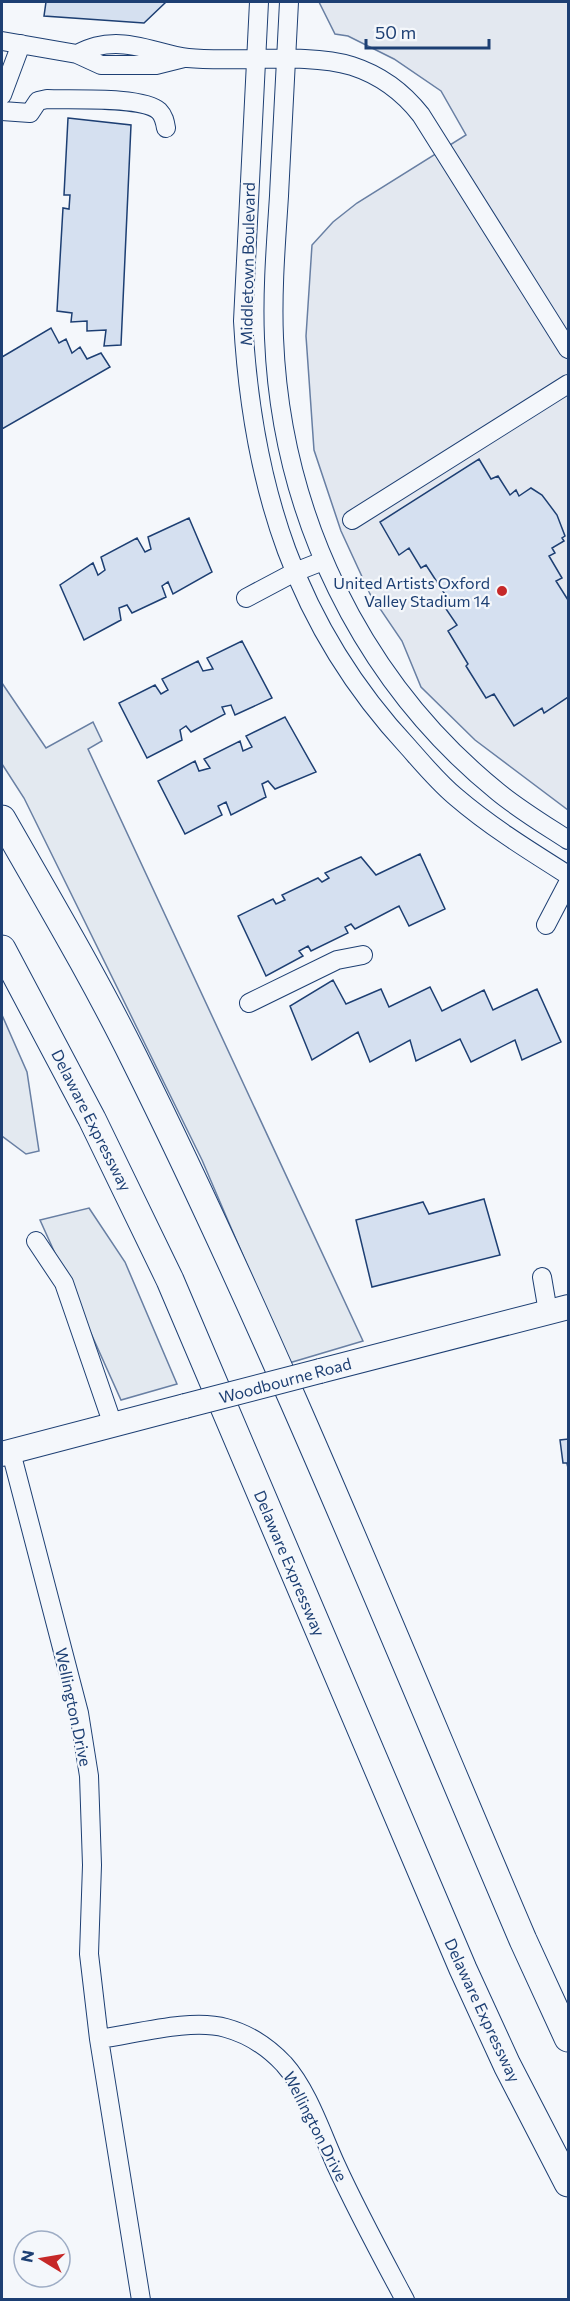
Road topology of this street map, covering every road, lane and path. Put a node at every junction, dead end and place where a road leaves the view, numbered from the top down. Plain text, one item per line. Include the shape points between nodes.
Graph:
1 (259, 2) edge
2 (289, 2) edge
3 (6, 43) edge
4 (256, 60) junction
5 (286, 61) junction
6 (2, 95) edge
7 (2, 111) edge
8 (166, 128) dead end
9 (568, 349) edge
10 (568, 384) edge
11 (352, 520) dead end
12 (323, 561) junction
13 (295, 572) junction
14 (246, 598) dead end
15 (2, 819) edge
16 (568, 840) edge
17 (568, 875) edge
18 (568, 883) edge
19 (546, 925) dead end
20 (2, 949) edge
21 (363, 955) dead end
22 (249, 1003) dead end
23 (36, 1241) dead end
24 (542, 1277) dead end
25 (558, 1309) edge
26 (113, 1425) junction
27 (6, 1453) edge
28 (568, 2037) edge
29 (99, 2039) junction
30 (568, 2183) edge
31 (141, 2300) edge
32 (405, 2300) edge

1 - 4 street, Middletown Boulevard
2 - 5 street, Middletown Boulevard
3 - 4 street via 77,54 95,45 118,44 186,58
3 - 6 street
4 - 5 street
4 - 13 street, Middletown Boulevard via 244,276 246,367 264,484
5 - 9 street via 348,65 382,79 409,99
5 - 12 street, Middletown Boulevard via 274,338 284,426 296,484
7 - 8 street via 30,113 38,100 47,99 137,103 158,110
10 - 11 street
12 - 13 street
12 - 16 street, Middletown Boulevard via 363,638 414,710 499,794
13 - 14 street
13 - 17 street, Middletown Boulevard via 336,655 387,725 457,797 511,839
15 - 28 highway via 127,1044 190,1172 251,1304 518,1929
18 - 19 street
20 - 30 highway, Delaware Expressway via 92,1119 170,1280 463,1969
21 - 22 street via 337,960
23 - 26 street via 64,1283
24 - 25 street
25 - 26 main road, Woodbourne Road, bridge
26 - 27 main road, Woodbourne Road
27 - 29 street, Wellington Drive via 79,1713 89,1776 89,1954
29 - 31 street, Wellington Drive
29 - 32 street, Wellington Drive via 211,2026 244,2034 274,2054 296,2080

